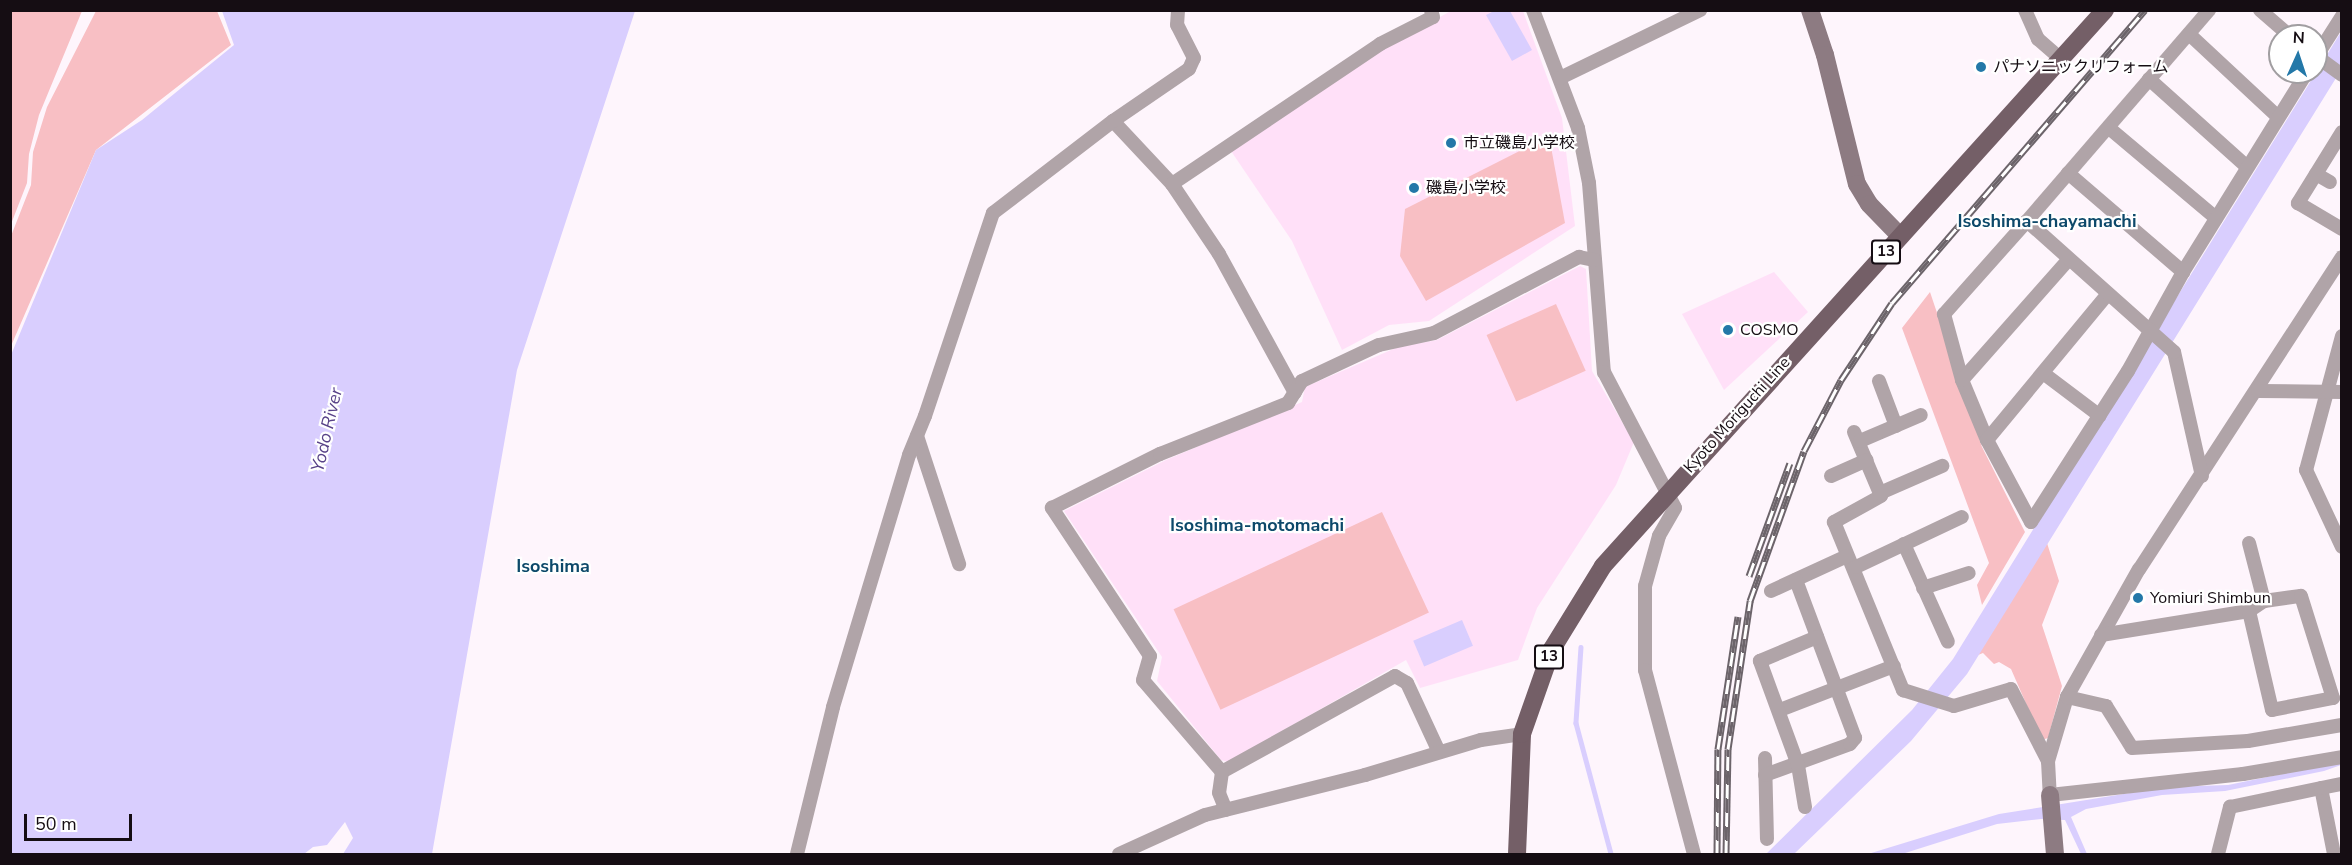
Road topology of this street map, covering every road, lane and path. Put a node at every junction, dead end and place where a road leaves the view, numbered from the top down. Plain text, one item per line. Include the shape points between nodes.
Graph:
1 (1178, 10) edge
2 (1431, 10) edge
3 (1533, 10) edge
4 (1700, 10) edge
5 (1810, 10) edge
6 (2025, 10) edge
7 (2209, 10) edge
8 (2260, 10) edge
9 (2098, 13) edge
10 (2277, 15) edge
11 (2342, 16) edge
12 (2189, 34) junction
13 (2328, 39) edge
14 (2061, 59) junction
15 (1560, 78) junction
16 (2149, 79) junction
17 (2299, 84) edge
18 (2278, 117) junction
19 (1113, 121) junction
20 (2109, 128) junction
21 (2342, 132) edge
22 (2246, 166) junction
23 (2068, 173) junction
24 (2316, 174) junction
25 (2330, 182) dead end
26 (1172, 184) junction
27 (2216, 218) junction
28 (2027, 221) junction
29 (2342, 229) edge
30 (1900, 236) junction
31 (2342, 257) edge
32 (1595, 260) junction
33 (2068, 260) junction
34 (2183, 272) junction
35 (2107, 295) junction
36 (2149, 331) junction
37 (2342, 336) edge
38 (2043, 373) junction
39 (1962, 380) junction
40 (1879, 381) dead end
41 (2258, 391) junction
42 (2335, 392) edge
43 (1295, 393) junction
44 (1921, 415) dead end
45 (2100, 416) junction
46 (1896, 426) junction
47 (917, 436) junction
48 (1987, 440) junction
49 (1867, 460) junction
50 (1942, 466) dead end
51 (1831, 476) dead end
52 (2202, 476) junction
53 (1666, 492) junction
54 (1880, 493) junction
55 (1962, 517) dead end
56 (2249, 543) dead end
57 (1904, 544) junction
58 (2342, 547) edge
59 (1851, 562) junction
60 (959, 564) dead end
61 (1969, 573) dead end
62 (1796, 580) junction
63 (1923, 588) junction
64 (1771, 591) dead end
65 (2264, 601) junction
66 (2249, 611) junction
67 (2101, 634) junction
68 (1817, 637) junction
69 (1948, 642) dead end
70 (1894, 666) junction
71 (1837, 688) junction
72 (2067, 697) junction
73 (1780, 710) junction
74 (2342, 725) edge
75 (1522, 734) junction
76 (1439, 752) junction
77 (2342, 757) edge
78 (1765, 758) dead end
79 (2049, 761) junction
80 (1798, 765) junction
81 (1222, 772) junction
82 (1766, 776) junction
83 (2342, 784) edge
84 (2321, 788) junction
85 (2050, 795) junction
86 (1805, 807) dead end
87 (1226, 810) junction
88 (1767, 839) dead end
89 (797, 855) edge
90 (1119, 855) edge
91 (1517, 855) edge
92 (1694, 855) edge
93 (2055, 855) edge
94 (2218, 855) edge
95 (2334, 855) edge

1 - 19 street via 1177,25 1194,58 1189,69
2 - 26 street via 1433,17 1380,44
3 - 15 street
4 - 15 street
5 - 30 street via 1826,55 1857,184 1869,204
6 - 14 street via 2038,39
7 - 12 street
8 - 10 street
9 - 14 main road, Kyoto Moriguchi Line / 13
11 - 13 street
12 - 16 street
12 - 18 street
14 - 30 main road, Kyoto Moriguchi Line / 13
15 - 32 street via 1585,161
16 - 20 street
16 - 22 street
17 - 18 street
18 - 22 street
19 - 26 street
19 - 47 street via 993,213
20 - 23 street
20 - 27 street
21 - 24 street
22 - 27 street
23 - 28 street
23 - 34 street
24 - 25 street
24 - 29 street via 2298,203
26 - 43 street via 1219,254
27 - 34 street
28 - 33 street
28 - 39 street via 1944,314
30 - 53 main road, Kyoto Moriguchi Line / 13
31 - 41 street
32 - 43 street via 1579,257 1434,333 1379,345 1302,381
32 - 53 street via 1604,372
33 - 35 street
33 - 39 street
34 - 36 street
35 - 36 street
35 - 38 street
36 - 45 street
36 - 52 street via 2174,352
37 - 42 street
38 - 45 street
38 - 48 street
39 - 48 street
40 - 46 street
41 - 42 street
41 - 52 street
42 - 58 street via 2306,470
43 - 81 street via 1288,403 1160,454 1052,508 1150,656 1143,680
44 - 46 street
45 - 48 street via 2031,522
46 - 49 street via 1857,437
47 - 60 street
47 - 89 street via 833,707
49 - 51 street
49 - 54 street
50 - 54 street
52 - 67 street
53 - 75 main road, Kyoto Moriguchi Line / 13 via 1603,566 1567,619 1552,649
53 - 92 street via 1675,512 1653,554 1643,608 1645,670
54 - 59 street via 1881,496 1834,522
55 - 57 street
56 - 65 street
57 - 59 street
57 - 63 street
59 - 62 street
59 - 70 street
61 - 63 street
62 - 64 street
62 - 68 street
63 - 69 street
65 - 66 street
65 - 66 street via 2301,596 2333,698 2272,710
66 - 67 street
67 - 72 street
68 - 71 street
68 - 73 street via 1760,661
70 - 71 street
70 - 79 street via 1903,690 1943,704 1954,706 2011,689
71 - 73 street
71 - 80 street via 1855,738 1850,744
72 - 74 street via 2106,706 2132,748 2248,741
72 - 79 street
73 - 80 street
75 - 76 street
75 - 91 main road, Kyoto Moriguchi Line / 13
76 - 81 street via 1407,683 1395,676
76 - 87 street
77 - 85 street via 2243,774
78 - 82 street
79 - 85 street
80 - 82 street
80 - 86 street
81 - 87 street via 1219,793
82 - 88 street
83 - 84 street
84 - 94 street via 2230,807
84 - 95 street
85 - 93 street
87 - 90 street via 1196,819

